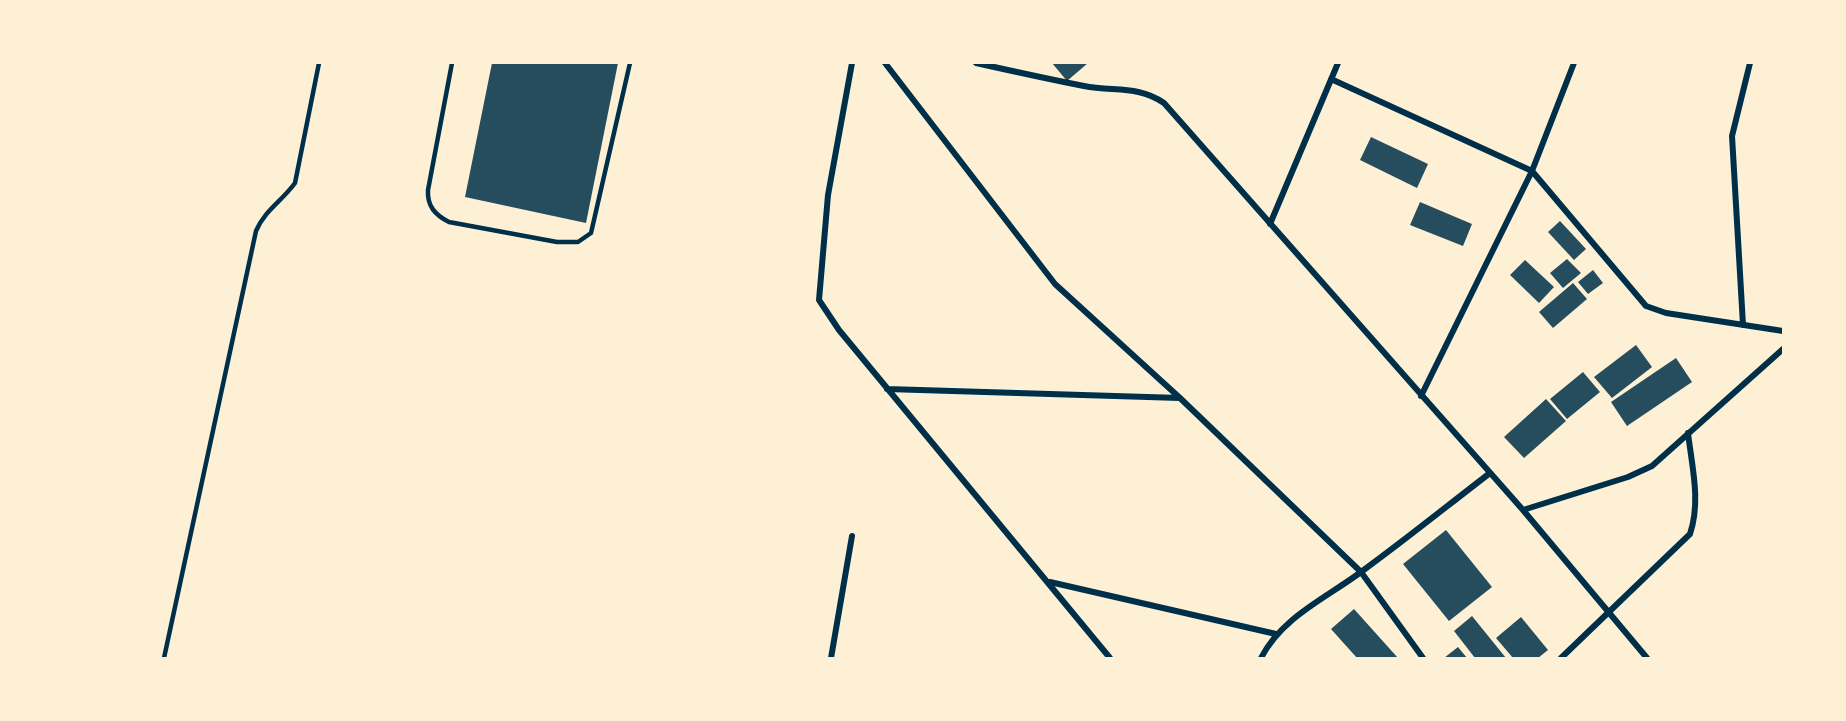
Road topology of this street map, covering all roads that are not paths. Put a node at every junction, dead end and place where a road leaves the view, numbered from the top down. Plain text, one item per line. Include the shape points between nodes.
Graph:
1 (319, 63) edge
2 (452, 63) edge
3 (630, 63) edge
4 (852, 63) edge
5 (885, 63) edge
6 (976, 63) edge
7 (1338, 63) edge
8 (1574, 63) edge
9 (1750, 63) edge
10 (1331, 79) junction
11 (1532, 171) junction
12 (1270, 224) junction
13 (1743, 325) junction
14 (1783, 331) edge
15 (1783, 349) edge
16 (887, 389) junction
17 (1421, 396) junction
18 (1180, 398) junction
19 (1688, 434) junction
20 (1490, 474) junction
21 (1523, 510) junction
22 (852, 536) dead end
23 (1361, 572) junction
24 (1049, 582) junction
25 (1608, 613) junction
26 (1276, 634) junction
27 (164, 658) edge
28 (831, 658) edge
29 (1110, 658) edge
30 (1262, 658) edge
31 (1424, 658) edge
32 (1560, 658) edge
33 (1647, 658) edge

1 - 27 lane via 295,183 269,208 256,231
2 - 3 lane via 428,190 431,207 448,222 557,242 578,242 591,233
4 - 16 street via 824,219 819,300 838,330
5 - 18 street via 1055,284
6 - 12 street via 1087,87 1150,93 1164,103
7 - 10 street
8 - 11 street
9 - 13 street via 1732,136
10 - 11 street
10 - 12 street
11 - 13 street via 1646,306 1666,314
11 - 17 street
12 - 17 street
13 - 14 street
15 - 19 street
16 - 18 street
16 - 24 street
17 - 20 street
18 - 23 street
19 - 21 street via 1641,472
19 - 25 street via 1696,497 1696,516 1690,534
20 - 21 street
20 - 23 street
21 - 25 street
22 - 28 street
23 - 26 street
23 - 31 street
24 - 26 street
24 - 29 street
25 - 32 street
25 - 33 street
26 - 30 street

